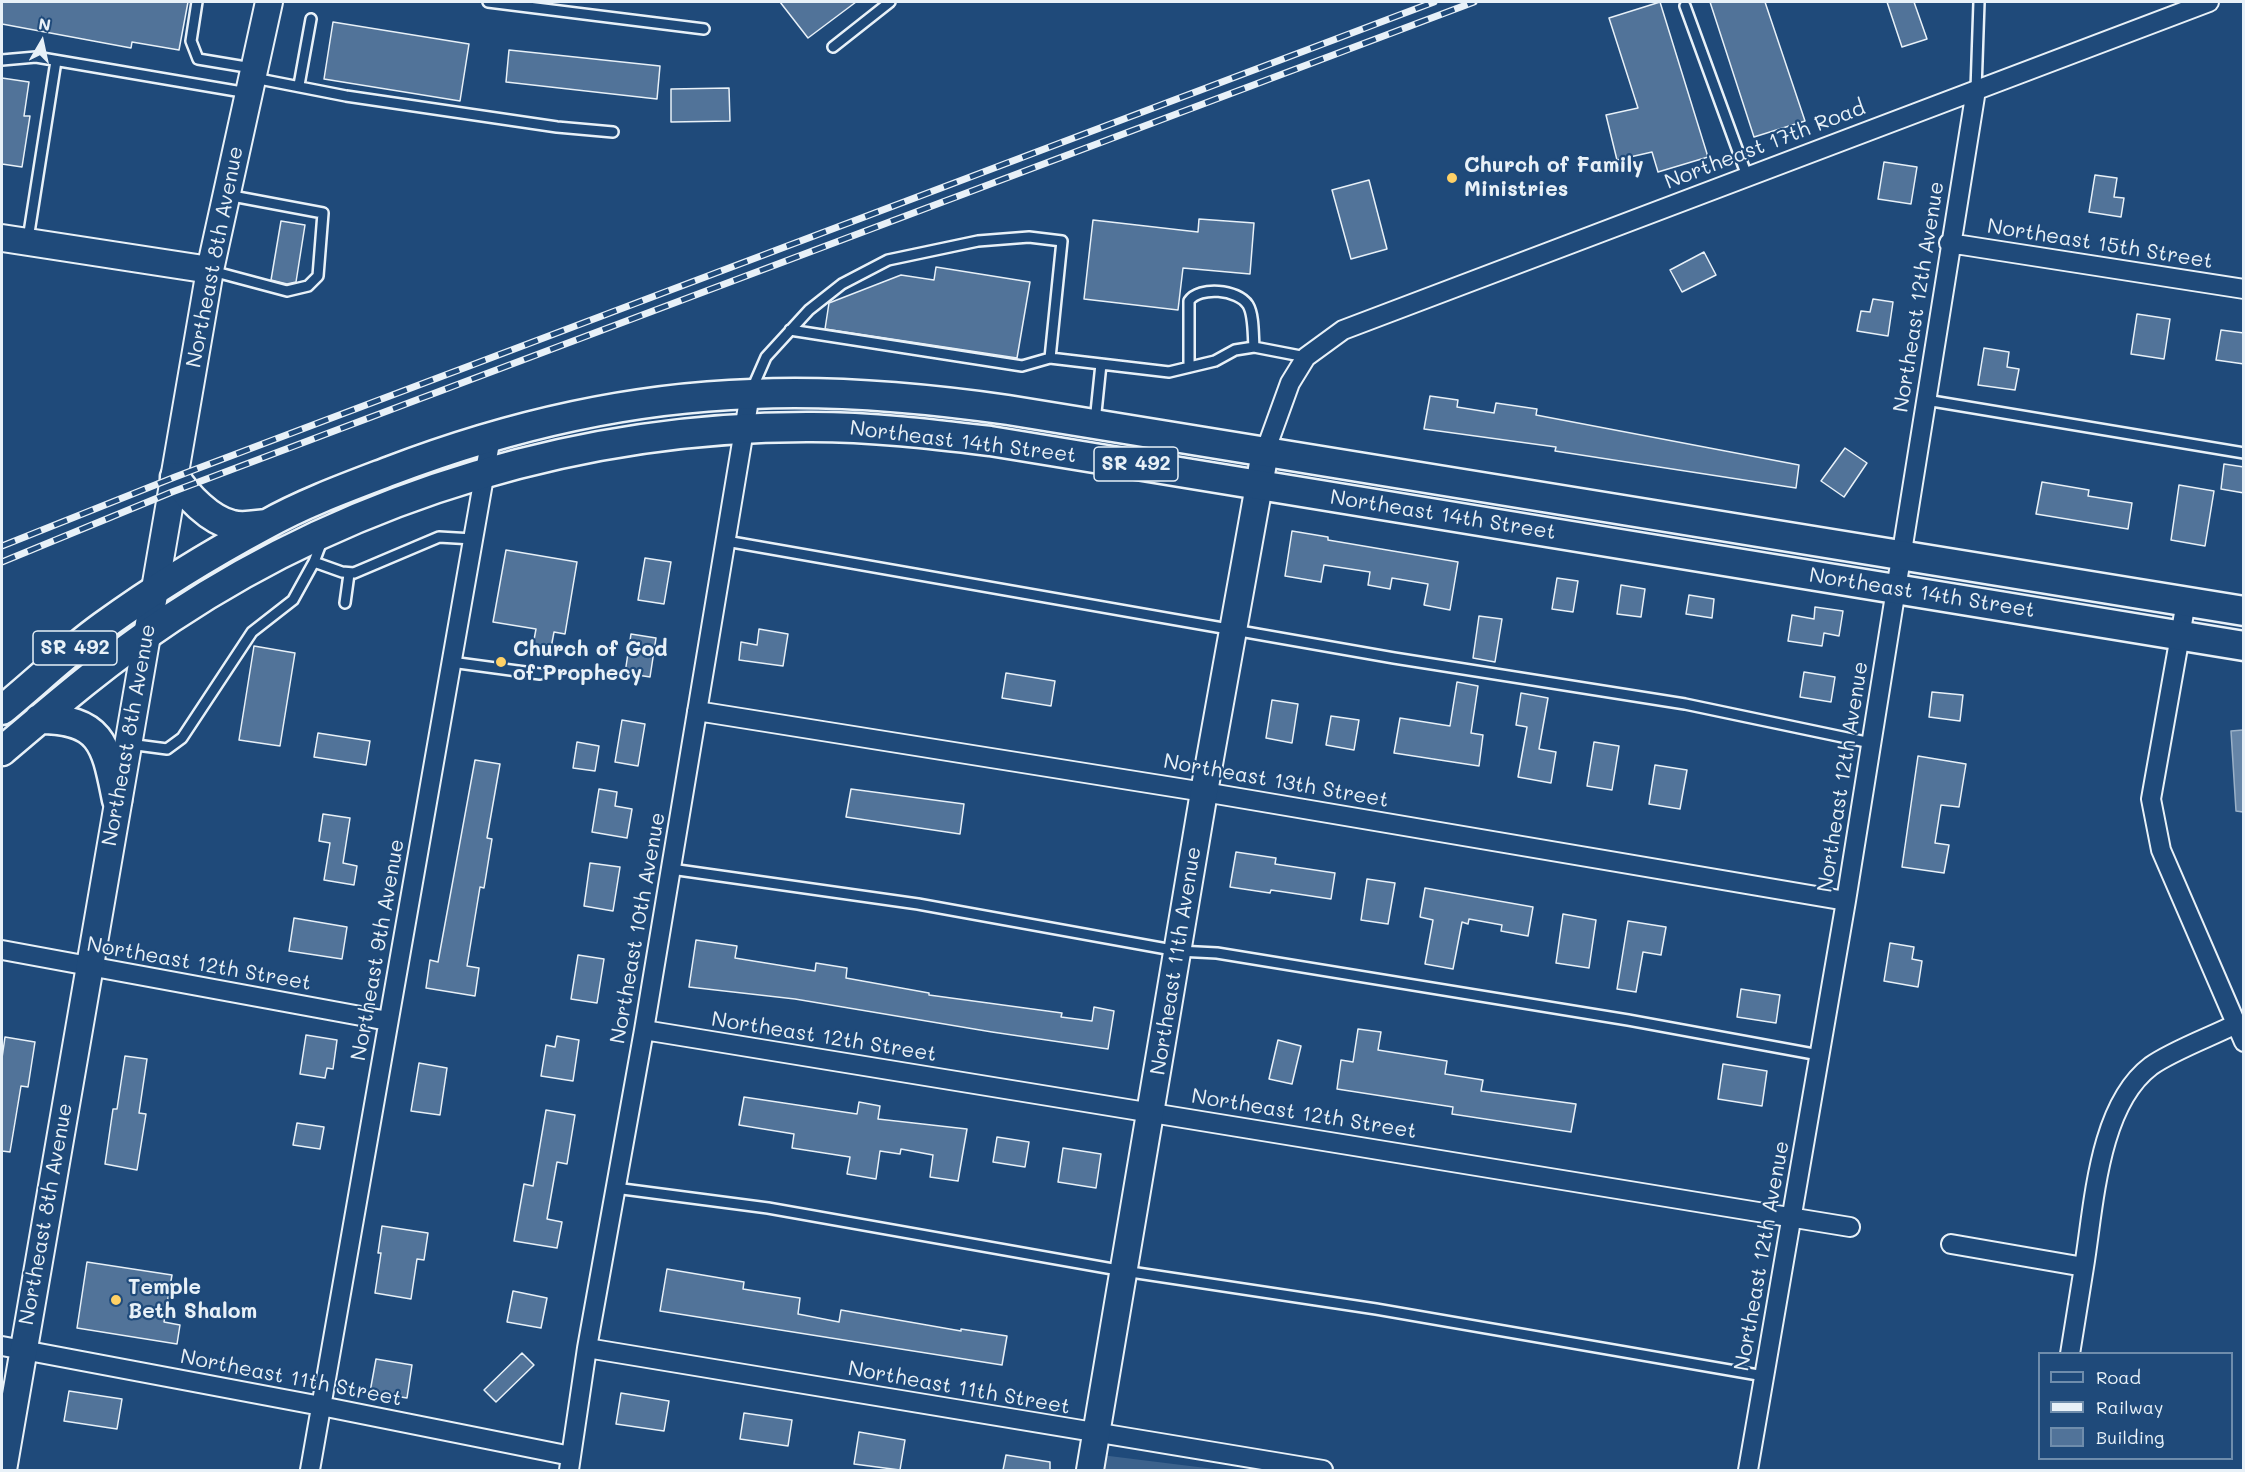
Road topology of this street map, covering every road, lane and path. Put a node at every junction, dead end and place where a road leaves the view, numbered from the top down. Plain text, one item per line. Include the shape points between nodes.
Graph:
1 (197, 2) edge
2 (269, 2) edge
3 (488, 2) edge
4 (890, 2) edge
5 (1979, 2) edge
6 (2209, 2) edge
7 (1685, 6) dead end
8 (311, 19) dead end
9 (704, 29) dead end
10 (833, 47) dead end
11 (2, 60) edge
12 (56, 61) junction
13 (252, 80) junction
14 (299, 85) junction
15 (1976, 90) junction
16 (613, 132) dead end
17 (1747, 176) junction
18 (226, 195) junction
19 (2, 238) edge
20 (27, 242) junction
21 (1949, 243) junction
22 (210, 270) junction
23 (2244, 289) edge
24 (790, 330) junction
25 (1254, 347) junction
26 (1306, 357) junction
27 (1050, 358) junction
28 (1101, 364) junction
29 (1190, 367) junction
30 (750, 394) junction
31 (1926, 400) junction
32 (1095, 424) junction
33 (744, 429) junction
34 (490, 437) junction
35 (1265, 452) junction
36 (2244, 453) edge
37 (484, 474) junction
38 (175, 477) junction
39 (1260, 485) junction
40 (266, 524) junction
41 (325, 533) junction
42 (473, 539) junction
43 (726, 541) junction
44 (1902, 556) junction
45 (314, 562) junction
46 (349, 574) junction
47 (1896, 588) junction
48 (153, 592) junction
49 (2186, 602) junction
50 (345, 603) dead end
51 (2244, 611) edge
52 (1233, 629) junction
53 (146, 636) junction
54 (2180, 636) junction
55 (2244, 646) edge
56 (452, 662) junction
57 (540, 674) dead end
58 (2, 710) edge
59 (697, 711) junction
60 (39, 719) junction
61 (1871, 743) junction
62 (127, 744) junction
63 (2, 751) edge
64 (1204, 792) junction
65 (117, 800) junction
66 (671, 869) junction
67 (1846, 901) junction
68 (2, 950) edge
69 (1178, 951) junction
70 (89, 967) junction
71 (388, 1021) junction
72 (2234, 1024) junction
73 (644, 1030) junction
74 (2244, 1042) edge
75 (1819, 1055) junction
76 (1151, 1112) junction
77 (615, 1188) junction
78 (1791, 1217) junction
79 (1850, 1227) dead end
80 (1951, 1244) dead end
81 (2084, 1267) junction
82 (1124, 1271) junction
83 (587, 1348) junction
84 (12, 1349) edge
85 (2070, 1352) edge
86 (1764, 1376) junction
87 (321, 1406) junction
88 (1096, 1434) junction
89 (570, 1463) edge
90 (3, 1470) edge
91 (310, 1470) edge
92 (1090, 1470) edge
93 (1323, 1470) edge
94 (1748, 1470) edge

1 - 13 lane via 191,41 198,58
2 - 13 main road, Northeast 8th Avenue
3 - 9 lane
4 - 10 lane
5 - 15 lane
6 - 15 street, Northeast 17th Road
7 - 17 lane
8 - 14 lane
11 - 12 lane via 36,57
12 - 13 lane
12 - 20 lane
13 - 14 lane
13 - 18 main road, Northeast 8th Avenue
14 - 16 lane via 346,96
15 - 17 street, Northeast 17th Road
15 - 21 street, Northeast 12th Avenue
17 - 26 street, Northeast 17th Road via 1343,330
18 - 22 main road, Northeast 8th Avenue
18 - 22 lane via 323,213 318,276 308,286 287,291
19 - 20 main road
20 - 22 main road
21 - 23 street, Northeast 15th Street
21 - 31 street, Northeast 12th Avenue
22 - 38 main road, Northeast 8th Avenue
24 - 27 lane via 1022,366
24 - 27 lane via 842,284 888,260 978,241 1029,237 1062,241
24 - 30 lane via 766,357
25 - 26 lane
25 - 29 lane
25 - 29 lane via 1250,307 1244,299 1234,294 1202,292 1189,301
26 - 35 street, Northeast 17th Road via 1290,382
27 - 28 lane
28 - 29 lane via 1169,372
28 - 32 lane
30 - 32 main road, Northeast 14th Street / SR 492 via 863,394 935,400
30 - 33 street, Northeast 10th Avenue
30 - 34 main road, Northeast 14th Street / SR 492 via 615,409
31 - 36 lane
31 - 44 street, Northeast 12th Avenue
32 - 35 main road, Northeast 14th Street / SR 492
33 - 37 main road, Northeast 14th Street / SR 492 via 632,440
33 - 39 main road, Northeast 14th Street / SR 492 via 847,428 932,434
33 - 43 street, Northeast 10th Avenue
34 - 37 street, Northeast 9th Avenue
34 - 40 main road, Northeast 14th Street / SR 492 via 345,488
35 - 39 main road, Northeast 11th Avenue
35 - 44 main road, Northeast 14th Street / SR 492
37 - 41 main road, Northeast 14th Street / SR 492
37 - 42 street, Northeast 9th Avenue
38 - 40 main road via 189,496 218,519 232,525
38 - 48 main road, Northeast 8th Avenue
39 - 47 main road, Northeast 14th Street / SR 492
39 - 52 main road, Northeast 11th Avenue
40 - 48 main road, Northeast 14th Street / SR 492
41 - 45 lane
41 - 53 main road, Northeast 14th Street / SR 492 via 218,589
42 - 46 lane via 439,537
42 - 56 street, Northeast 9th Avenue
43 - 52 lane
43 - 59 street, Northeast 10th Avenue
44 - 47 street, Northeast 12th Avenue
44 - 49 main road, Northeast 14th Street / SR 492
45 - 46 lane
45 - 62 lane via 293,600 252,632 182,738 167,749
46 - 50 lane
47 - 54 main road, Northeast 14th Street / SR 492
47 - 61 street, Northeast 12th Avenue
48 - 53 main road, Northeast 8th Avenue
48 - 58 main road, Northeast 14th Street / SR 492 via 70,651
49 - 51 main road, Northeast 14th Street / SR 492
49 - 54 street
52 - 61 lane via 1685,704
52 - 64 main road, Northeast 11th Avenue
53 - 60 main road, Northeast 14th Street / SR 492
53 - 62 main road, Northeast 8th Avenue
54 - 55 main road, Northeast 14th Street / SR 492
54 - 72 street via 2151,799 2161,850
56 - 57 lane
56 - 71 street, Northeast 9th Avenue
59 - 64 street, Northeast 13th Street
59 - 66 street, Northeast 10th Avenue
60 - 63 main road, Northeast 14th Street / SR 492
60 - 65 main road via 73,722 99,739 107,750
61 - 67 street, Northeast 12th Avenue
62 - 65 main road, Northeast 8th Avenue
64 - 67 street, Northeast 13th Street
64 - 69 main road, Northeast 11th Avenue
65 - 70 main road, Northeast 8th Avenue
66 - 69 lane via 918,904
66 - 73 street, Northeast 10th Avenue
67 - 75 street, Northeast 12th Avenue
68 - 70 street, Northeast 12th Street
69 - 75 lane via 1228,955
69 - 76 main road, Northeast 11th Avenue
70 - 71 street, Northeast 12th Street
70 - 84 main road, Northeast 8th Avenue
71 - 87 street, Northeast 9th Avenue
72 - 74 street
72 - 81 street via 2151,1066 2117,1105 2103,1150
73 - 76 street, Northeast 12th Street
73 - 77 street, Northeast 10th Avenue
75 - 78 street, Northeast 12th Avenue
76 - 78 street, Northeast 12th Street
76 - 82 main road, Northeast 11th Avenue
77 - 82 lane via 768,1208
77 - 83 street, Northeast 10th Avenue
78 - 79 street, Northeast 12th Street
78 - 86 street, Northeast 12th Avenue
80 - 81 street
81 - 85 street
82 - 86 lane via 1376,1309
82 - 88 main road, Northeast 11th Avenue
83 - 88 street, Northeast 11th Street
83 - 89 street, Northeast 10th Avenue
84 - 87 street, Northeast 11th Street
84 - 90 main road, Northeast 8th Avenue
86 - 94 street, Northeast 12th Avenue
87 - 89 street, Northeast 11th Street
87 - 91 street, Northeast 9th Avenue
88 - 92 main road, Northeast 11th Avenue
88 - 93 street, Northeast 11th Street

